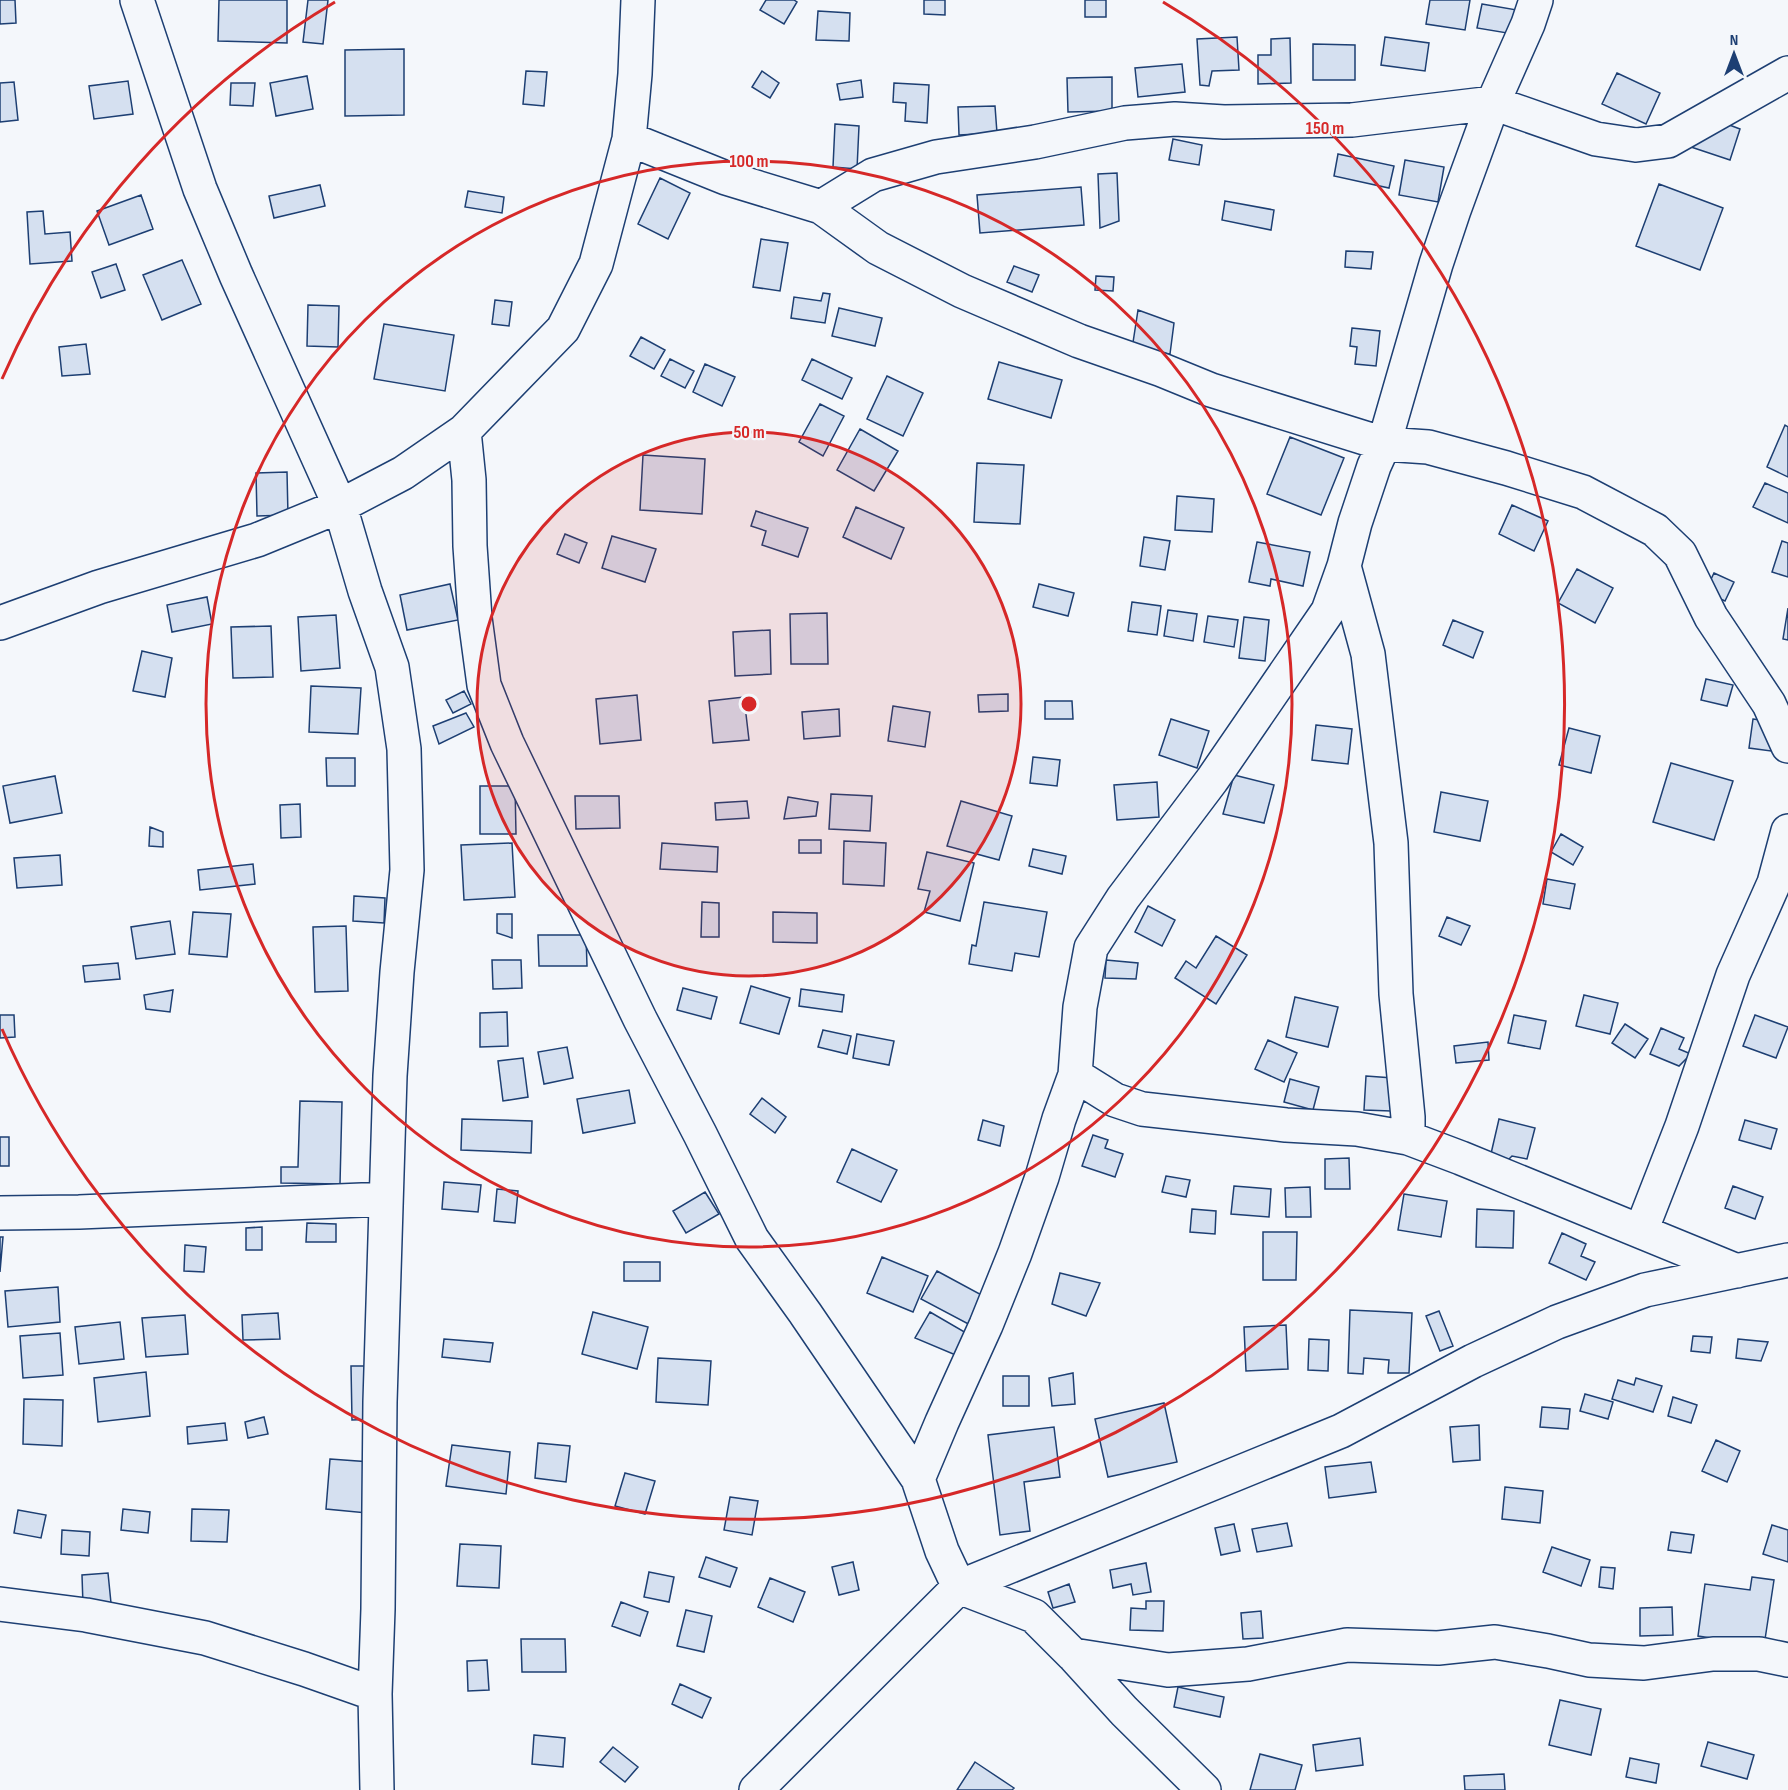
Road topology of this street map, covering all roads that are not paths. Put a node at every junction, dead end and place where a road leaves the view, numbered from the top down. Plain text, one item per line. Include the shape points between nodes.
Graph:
1 (137, 0) edge
2 (638, 0) edge
3 (1536, 0) edge
4 (1788, 73) edge
5 (1493, 103) junction
6 (630, 139) junction
7 (821, 207) junction
8 (464, 432) junction
9 (1384, 444) junction
10 (340, 506) junction
11 (1344, 566) junction
12 (0, 623) edge
13 (1788, 746) edge
14 (1788, 831) edge
15 (1075, 1075) junction
16 (1408, 1138) junction
17 (386, 1198) junction
18 (0, 1213) edge
19 (1641, 1231) junction
20 (1788, 1260) edge
21 (1737, 1271) junction
22 (918, 1479) junction
23 (959, 1587) junction
24 (0, 1604) edge
25 (1073, 1655) junction
26 (1788, 1660) edge
27 (375, 1694) junction
28 (377, 1790) edge
29 (756, 1790) edge
30 (1204, 1790) edge

1 - 10 street via 200,189
2 - 6 street
3 - 5 street
4 - 5 street via 1668,141 1636,145 1596,139
5 - 7 street via 1352,120 1175,119 1125,123 936,157 873,176
5 - 9 street via 1440,253
6 - 7 street via 726,178
6 - 8 street via 596,264 563,329
7 - 9 street via 878,248 962,291 1079,341 1211,390
8 - 10 street via 403,473
8 - 22 street via 475,618 484,685 507,743 630,999 752,1239
9 - 11 street
9 - 13 street via 1428,447 1562,485 1584,492 1655,530 1680,554 1711,617 1769,704
10 - 12 street via 257,540 99,587
10 - 17 street via 392,667 404,749 407,870
11 - 15 street via 1328,611 1091,948 1080,1007
11 - 16 street via 1368,654 1391,843 1396,994
14 - 19 street via 1774,883 1733,975 1682,1126
15 - 16 street via 1115,1100 1142,1109 1357,1129
15 - 22 street via 1015,1253
16 - 19 street
17 - 18 street
17 - 27 street
19 - 21 street
20 - 21 street
21 - 23 street via 1645,1290 1557,1322 1473,1361 1341,1431
22 - 23 street via 942,1551
23 - 25 street via 1034,1616
23 - 29 street
24 - 27 street via 86,1615 205,1638
25 - 26 street via 1168,1670 1248,1664 1347,1645 1438,1648 1495,1642 1589,1660 1644,1663 1713,1654 1759,1654
25 - 30 street
27 - 28 street

